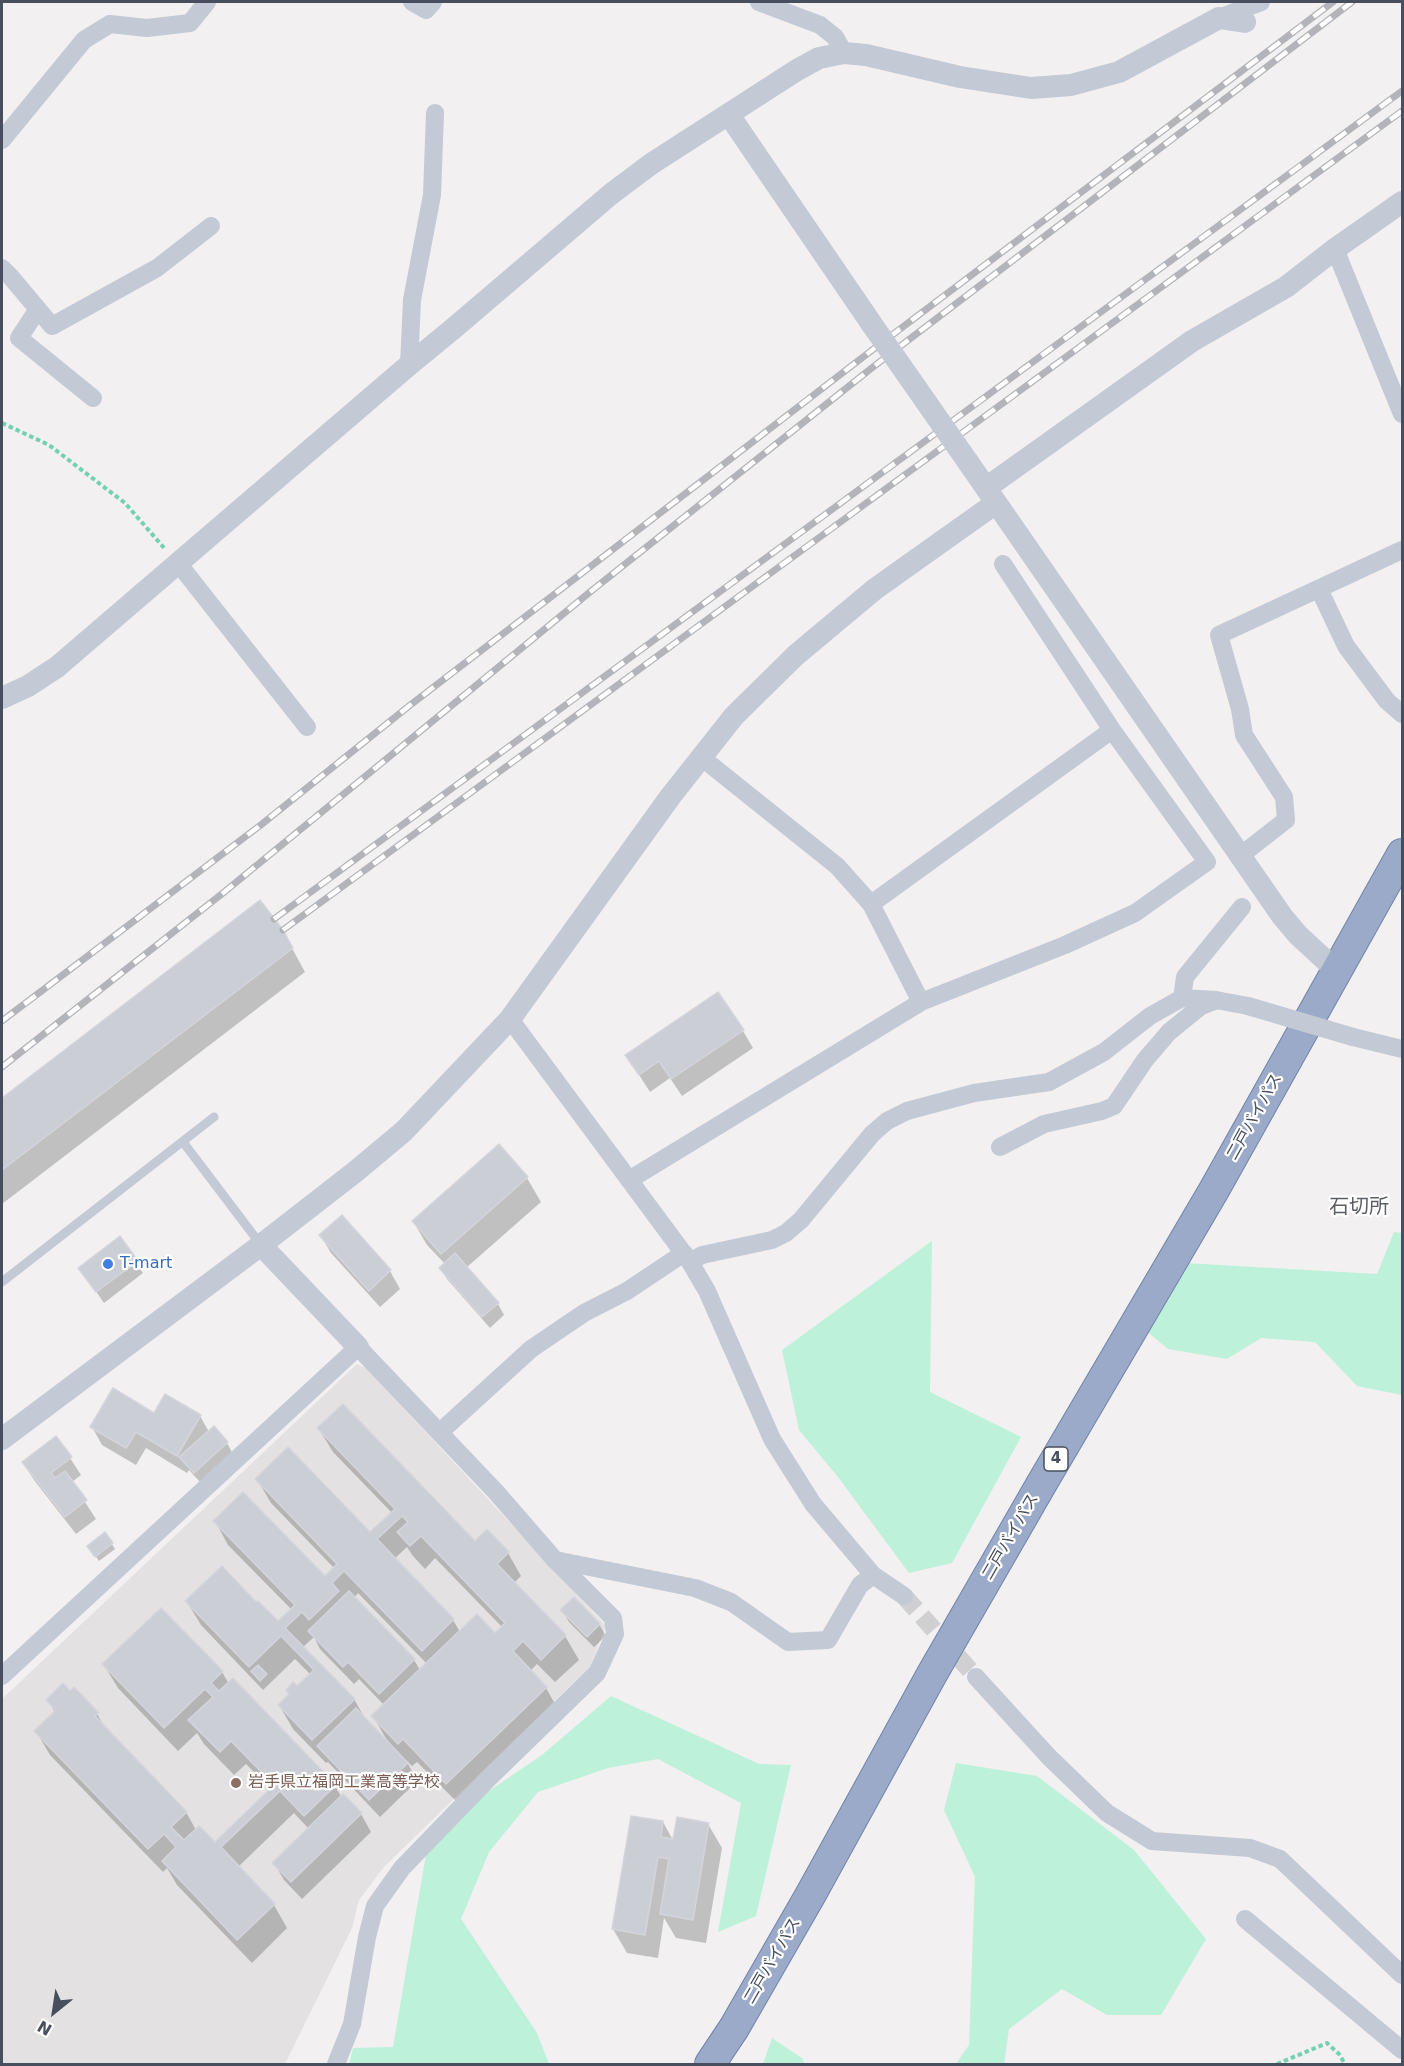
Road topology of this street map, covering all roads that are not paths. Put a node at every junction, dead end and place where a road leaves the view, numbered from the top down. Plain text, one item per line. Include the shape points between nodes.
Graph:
1 (207, 2) edge
2 (412, 2) edge
3 (433, 2) edge
4 (759, 2) edge
5 (1261, 2) edge
6 (1219, 18) junction
7 (1245, 22) dead end
8 (844, 53) junction
9 (435, 113) dead end
10 (729, 115) junction
11 (2, 140) edge
12 (1402, 202) edge
13 (211, 226) dead end
14 (1335, 249) junction
15 (2, 268) edge
16 (38, 309) junction
17 (409, 364) junction
18 (1397, 382) edge
19 (93, 398) dead end
20 (1402, 414) edge
21 (991, 495) junction
22 (1402, 550) edge
23 (178, 563) junction
24 (1004, 564) dead end
25 (1319, 589) junction
26 (2, 698) edge
27 (1402, 714) edge
28 (307, 727) dead end
29 (1112, 730) junction
30 (701, 757) junction
31 (1402, 854) edge
32 (1239, 856) junction
33 (871, 904) junction
34 (1242, 907) dead end
35 (1337, 971) junction
36 (1182, 998) junction
37 (1216, 1000) junction
38 (921, 1002) junction
39 (510, 1019) junction
40 (1402, 1049) edge
41 (214, 1117) dead end
42 (183, 1142) junction
43 (1000, 1148) dead end
44 (629, 1180) junction
45 (261, 1245) junction
46 (687, 1257) junction
47 (2, 1282) edge
48 (358, 1347) junction
49 (440, 1432) junction
50 (2, 1439) edge
51 (555, 1560) junction
52 (873, 1575) junction
53 (904, 1596) tunnel mouth
54 (2, 1676) edge
55 (976, 1677) tunnel mouth
56 (1245, 1919) dead end
57 (1402, 1975) edge
58 (1402, 2050) edge
59 (336, 2064) edge
60 (711, 2064) edge

1 - 11 street via 190,23 147,28 110,24 84,40
2 - 3 street via 426,10
4 - 8 street via 820,25 835,37
5 - 6 street
6 - 7 street
6 - 8 street via 1119,72 1071,85 1030,88
8 - 10 street via 819,58
9 - 17 street via 432,195 412,300
10 - 17 street via 611,194
10 - 21 street, bridge
12 - 14 street
13 - 16 street via 157,268 52,326
14 - 18 street
14 - 21 street via 1286,287 1192,340
15 - 16 street
16 - 19 street via 19,338
17 - 23 street
18 - 20 street
21 - 30 street via 796,655 734,716
21 - 32 street
22 - 25 street
23 - 26 street via 57,667
23 - 28 street
24 - 29 street
25 - 27 street via 1346,646
25 - 32 street via 1219,635 1244,735 1284,797 1286,820
29 - 33 street
29 - 38 street via 1207,862 1135,913
30 - 33 street via 837,866
30 - 39 street
31 - 35 highway, 二戸バイパス / 4
32 - 35 street via 1281,916
33 - 38 street
34 - 36 street via 1185,978
35 - 60 highway, 二戸バイパス / 4
36 - 37 street
36 - 46 street via 1150,1016 1104,1052 1049,1082 974,1093 907,1111 887,1121 786,1233 772,1240
37 - 40 street, bridge
37 - 43 street via 1201,1006 1169,1032 1114,1106 1044,1124
38 - 44 street
39 - 44 street
39 - 45 street via 404,1131
41 - 42 lane
42 - 45 lane
42 - 47 lane
44 - 46 street
45 - 48 street
45 - 50 street
46 - 49 street via 584,1313 531,1349
46 - 52 street via 707,1292 772,1439 813,1504
48 - 49 street
48 - 54 street
49 - 51 street
51 - 52 street via 695,1588 731,1602 788,1642 828,1640 860,1585
51 - 59 street via 613,1618 615,1634 597,1673 402,1868 375,1906 352,2024
52 - 53 street
55 - 57 street via 1107,1813 1152,1840 1250,1848 1280,1859
56 - 58 street

